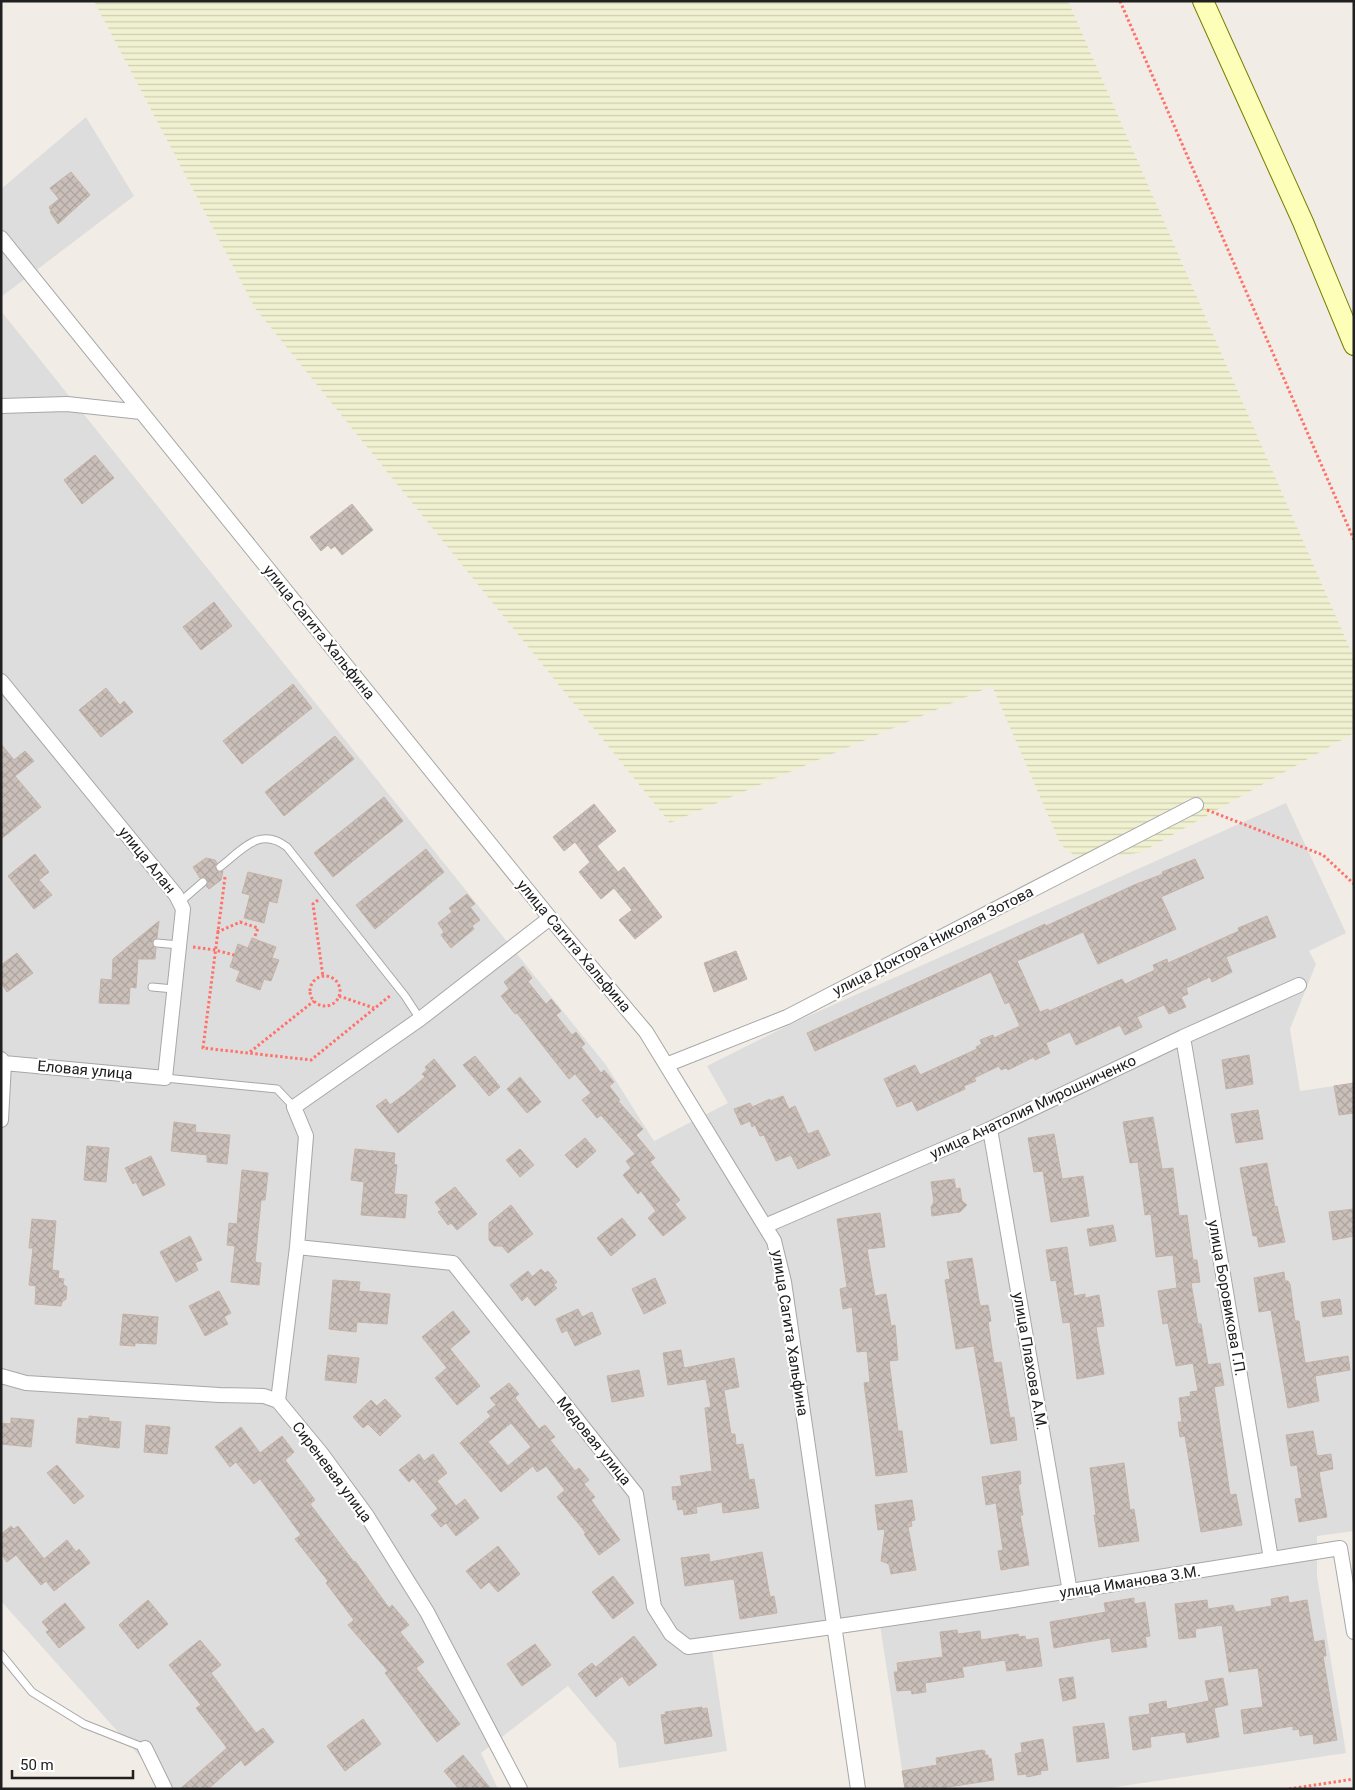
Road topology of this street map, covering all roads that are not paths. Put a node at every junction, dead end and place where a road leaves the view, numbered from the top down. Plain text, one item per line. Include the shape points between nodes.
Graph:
1 (1203, 1) edge
2 (1, 238) edge
3 (1354, 345) edge
4 (1, 406) edge
5 (141, 412) junction
6 (1, 680) edge
7 (1196, 805) road end
8 (220, 867) dead end
9 (204, 882) dead end
10 (180, 902) junction
11 (550, 918) junction
12 (157, 943) dead end
13 (179, 945) junction
14 (1300, 985) dead end
15 (152, 987) dead end
16 (174, 989) junction
17 (420, 1019) junction
18 (1183, 1037) junction
19 (3, 1061) edge
20 (666, 1065) junction
21 (165, 1078) junction
22 (294, 1107) junction
23 (1, 1120) edge
24 (990, 1129) junction
25 (765, 1226) junction
26 (297, 1247) junction
27 (1, 1376) edge
28 (278, 1401) junction
29 (1271, 1560) junction
30 (1070, 1592) junction
31 (835, 1628) junction
32 (1354, 1632) edge
33 (1, 1654) edge
34 (145, 1748) joint
35 (165, 1789) edge
36 (520, 1789) edge
37 (858, 1789) edge

1 - 3 street via 1303,222
2 - 5 street, улица Сагита Хальфина
4 - 5 street via 67,404
5 - 11 street, улица Сагита Хальфина
6 - 10 street, улица Алан
7 - 20 street, улица Доктора Николая Зотова via 787,1017
8 - 17 lane via 263,838 272,838 287,847
9 - 10 lane
10 - 13 street, улица Алан via 183,909
11 - 17 street
11 - 20 street, улица Сагита Хальфина via 646,1032
12 - 13 lane
13 - 16 street, улица Алан
14 - 18 street, улица Анатолия Мирошниченко
15 - 16 lane
16 - 21 street, улица Алан
17 - 22 street
18 - 24 street, улица Анатолия Мирошниченко
18 - 29 street, улица Боровикова Г.П.
19 - 21 street, Еловая улица
19 - 23 street
20 - 25 street, улица Сагита Хальфина
21 - 22 lane via 277,1089
22 - 26 street via 306,1136
24 - 25 street, улица Анатолия Мирошниченко
24 - 30 street, улица Плахова А.М.
25 - 31 street, улица Сагита Хальфина via 774,1240 784,1282
26 - 28 street
26 - 31 street, Медовая улица via 453,1263 636,1494 654,1607 671,1634 688,1647
27 - 28 street via 26,1383 264,1396
28 - 36 street, Сиреневая улица via 367,1516 427,1612
29 - 30 street, улица Иманова З.М.
29 - 32 street, улица Иманова З.М. via 1340,1548
30 - 31 street, улица Иманова З.М.
31 - 37 street, улица Сагита Хальфина
33 - 34 lane via 32,1692 84,1724
34 - 35 street

